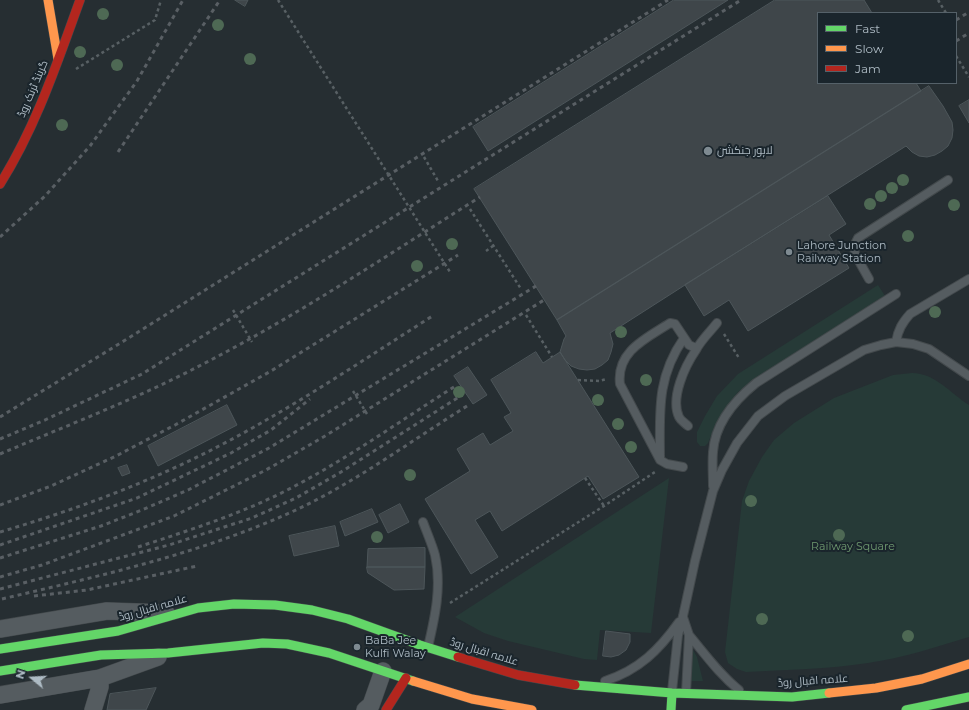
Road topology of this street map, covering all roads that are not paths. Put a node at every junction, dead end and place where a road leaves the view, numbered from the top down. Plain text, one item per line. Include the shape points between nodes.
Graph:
1 (48, 0) edge
2 (80, 0) edge
3 (58, 59) junction
4 (948, 180) dead end
5 (0, 184) edge
6 (869, 279) dead end
7 (969, 279) edge
8 (896, 294) dead end
9 (717, 323) road end
10 (684, 338) junction
11 (896, 342) junction
12 (696, 348) junction
13 (969, 376) edge
14 (688, 426) dead end
15 (663, 462) junction
16 (683, 467) dead end
17 (713, 491) junction
18 (423, 522) dead end
19 (177, 614) junction
20 (683, 616) junction
21 (0, 629) edge
22 (689, 635) junction
23 (428, 648) junction
24 (0, 649) edge
25 (168, 653) junction
26 (969, 664) edge
27 (0, 671) edge
28 (384, 671) junction
29 (100, 678) junction
30 (406, 678) junction
31 (585, 686) junction
32 (672, 693) junction
33 (686, 693) junction
34 (0, 695) edge
35 (746, 695) junction
36 (969, 697) edge
37 (472, 699) junction
38 (686, 704) dead end
39 (93, 710) edge
40 (365, 710) edge
41 (386, 710) edge
42 (474, 710) edge
43 (532, 710) edge
44 (671, 710) edge
45 (906, 710) edge

1 - 3 main road
2 - 3 main road, گرینڈ ٹرنک روڈ
3 - 5 main road, گرینڈ ٹرنک روڈ via 15,160
4 - 6 lane via 858,238 854,246 855,254
7 - 11 lane via 910,314 902,322
8 - 17 lane via 756,383 743,394 716,431
9 - 12 lane
10 - 12 lane via 689,345
10 - 15 lane via 664,377 660,402
10 - 15 lane via 675,324 670,323 630,350 619,377 620,384
11 - 13 lane via 929,349
11 - 17 lane via 864,350 785,396 758,416 737,443
12 - 14 lane via 686,367 676,404 680,418
15 - 16 lane
17 - 20 lane
18 - 23 lane via 435,555 438,589
19 - 21 street via 107,611
19 - 23 main road, علامہ اقبال روڈ via 198,608 234,604 275,604 348,619
19 - 24 main road, علامہ اقبال روڈ via 94,635
20 - 22 lane
20 - 31 lane via 664,642 636,667 606,681
20 - 32 lane via 678,635
22 - 33 lane
22 - 35 lane via 721,675
23 - 31 main road, علامہ اقبال روڈ via 518,675
25 - 27 main road via 101,655
25 - 28 main road via 263,642 287,644 329,653
25 - 29 street
26 - 35 main road, علامہ اقبال روڈ via 922,679 876,688 792,697
28 - 30 main road
28 - 40 street via 371,704
29 - 34 street
29 - 39 street
30 - 37 main road
30 - 41 main road
31 - 32 main road, علامہ اقبال روڈ
32 - 33 main road, علامہ اقبال روڈ
32 - 44 main road
33 - 35 main road, علامہ اقبال روڈ
33 - 38 main road
36 - 45 main road
37 - 42 main road
37 - 43 main road

